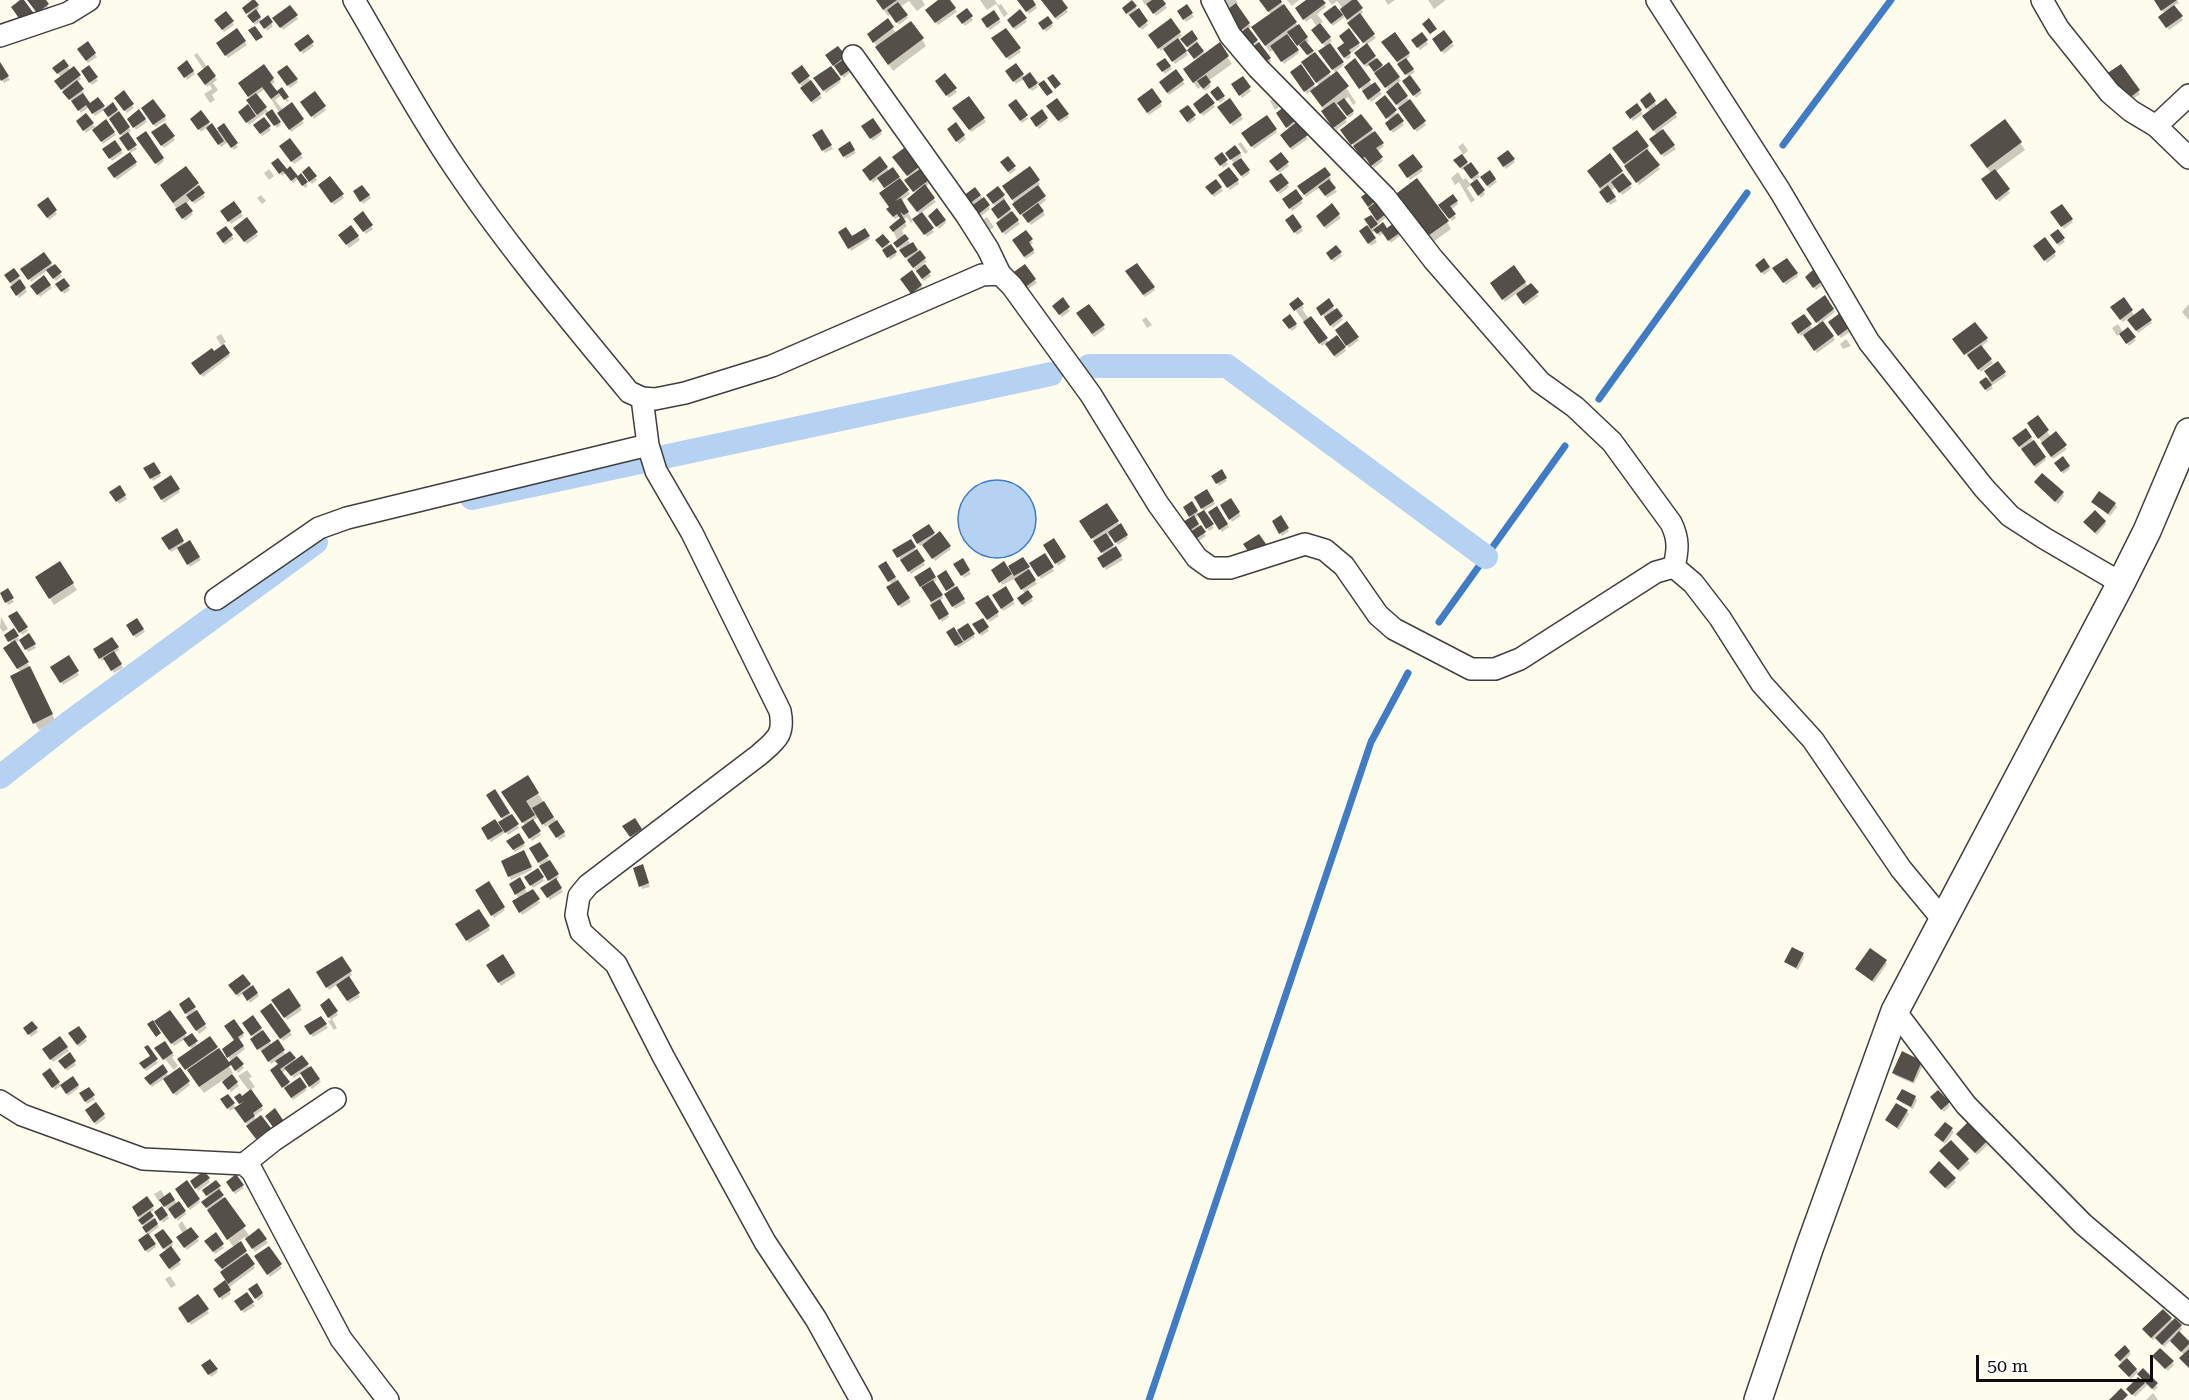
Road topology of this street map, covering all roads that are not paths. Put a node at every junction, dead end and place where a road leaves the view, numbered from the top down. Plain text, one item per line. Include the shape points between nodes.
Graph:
1 (89, 0) edge
2 (354, 0) edge
3 (1212, 0) edge
4 (1657, 0) edge
5 (2042, 0) edge
6 (0, 36) edge
7 (853, 56) dead end
8 (2189, 95) edge
9 (2156, 126) junction
10 (2189, 158) edge
11 (1000, 274) junction
12 (642, 398) junction
13 (2189, 432) edge
14 (652, 456) junction
15 (1674, 567) junction
16 (2121, 583) junction
17 (216, 599) dead end
18 (1944, 921) junction
19 (1895, 1011) junction
20 (335, 1099) dead end
21 (0, 1101) edge
22 (244, 1164) junction
23 (2189, 1314) edge
24 (388, 1400) edge
25 (861, 1400) edge
26 (1758, 1400) edge

1 - 6 street via 68,13
2 - 12 street via 455,169 508,242 629,392
3 - 15 street via 1230,35 1258,68 1385,197 1540,382 1575,407 1612,442 1677,535
4 - 16 street via 1780,191 1869,342 1984,488 2010,516
5 - 9 street via 2058,28 2110,93
7 - 11 street via 967,216
8 - 9 street
9 - 10 street
11 - 12 street via 982,275 772,366 685,393
11 - 15 street via 1091,395 1158,504 1197,558 1211,568 1230,568 1305,544 1325,550 1344,566 1378,615 1394,628 1472,669 1495,669 1520,659 1656,572
12 - 14 street
13 - 16 street
14 - 17 street via 347,518 319,528
14 - 25 street via 780,711 783,726 776,740 759,755 588,885 579,896 576,915 581,932 616,964 765,1242 816,1318
15 - 18 street via 1693,583 1720,618 1762,684 1813,740 1901,869
16 - 18 street
18 - 19 street
19 - 23 street via 1975,1113 2084,1224
19 - 26 street
20 - 22 street
21 - 22 street via 22,1115 143,1159
22 - 24 street via 252,1171 340,1339

